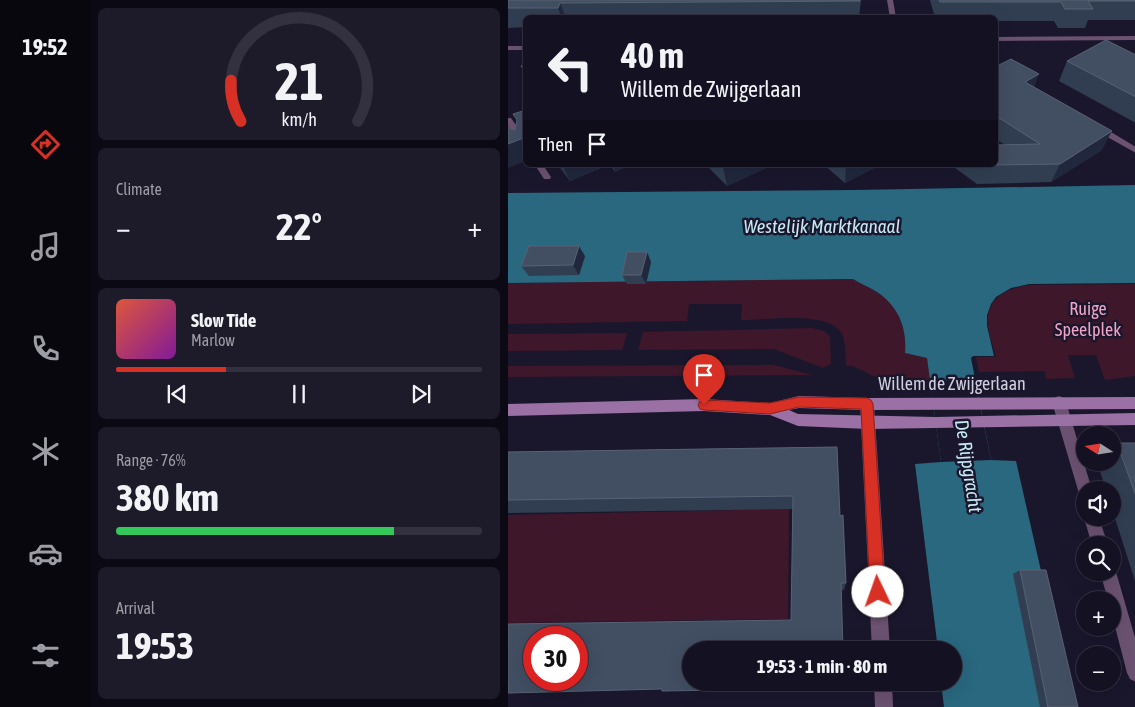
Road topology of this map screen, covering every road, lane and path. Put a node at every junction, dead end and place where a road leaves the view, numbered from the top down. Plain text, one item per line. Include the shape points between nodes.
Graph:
1 (890, 0) edge
2 (893, 15) edge
3 (1136, 38) edge
4 (998, 39) edge
5 (508, 48) edge
6 (523, 48) edge
7 (508, 120) edge
8 (1094, 126) edge
9 (523, 142) edge
10 (1136, 151) edge
11 (540, 167) edge
12 (547, 177) dead end
13 (1059, 402) junction
14 (1136, 403) edge
15 (867, 404) junction
16 (770, 409) junction
17 (508, 410) edge
18 (1136, 419) edge
19 (1065, 421) junction
20 (868, 423) junction
21 (1082, 481) edge
22 (1110, 581) edge
23 (880, 641) edge
24 (1136, 673) edge
25 (883, 691) edge
26 (884, 707) edge

1 - 2 lane
3 - 4 lane via 1108,42
5 - 6 lane
7 - 9 lane
8 - 10 lane
11 - 12 lane
13 - 14 street, Willem de Zwijgerlaan
13 - 15 street, Willem de Zwijgerlaan
13 - 19 street
15 - 16 street, Willem de Zwijgerlaan via 799,402
15 - 20 street
16 - 17 street, Willem de Zwijgerlaan via 665,405
16 - 20 street, Willem de Zwijgerlaan via 798,420
18 - 19 street, Willem de Zwijgerlaan
19 - 20 street, Willem de Zwijgerlaan
19 - 21 street
20 - 23 street
22 - 24 street
25 - 26 street

